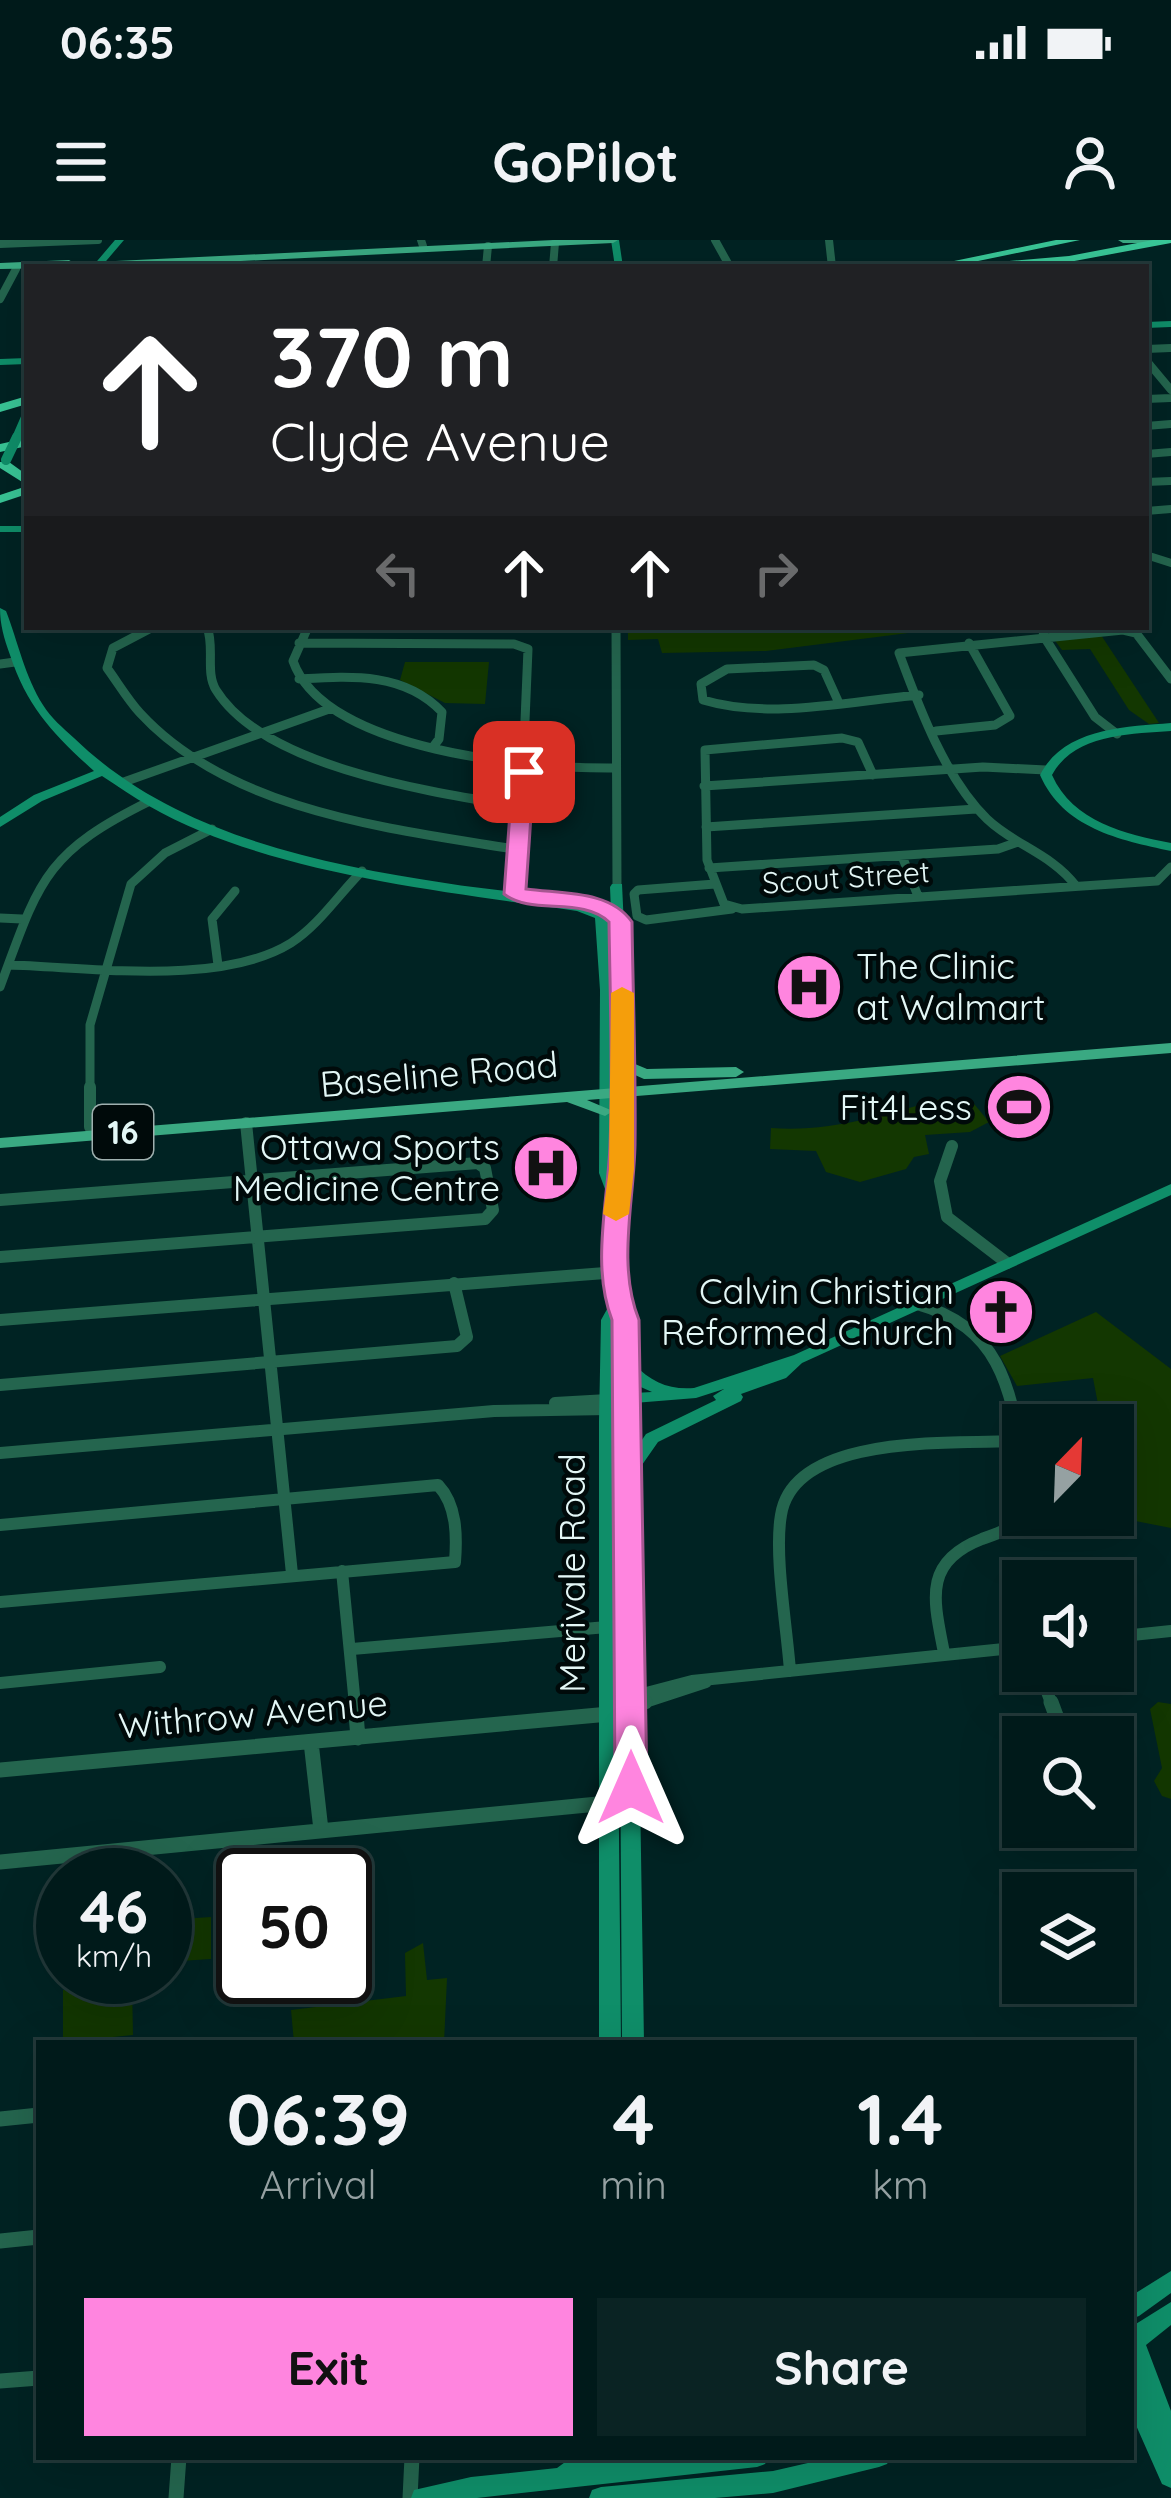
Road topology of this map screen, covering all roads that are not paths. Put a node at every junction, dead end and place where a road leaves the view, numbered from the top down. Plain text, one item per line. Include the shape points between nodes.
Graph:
1 (98, 240) edge
2 (120, 240) edge
3 (535, 240) edge
4 (614, 240) edge
5 (1074, 240) edge
6 (1094, 240) edge
7 (1123, 240) edge
8 (1157, 240) edge
9 (1171, 240) edge
10 (62, 241) edge
11 (422, 243) edge
12 (554, 243) edge
13 (0, 244) edge
14 (488, 246) junction
15 (315, 253) edge
16 (97, 264) edge
17 (171, 264) edge
18 (486, 264) edge
19 (947, 264) edge
20 (970, 264) edge
21 (1015, 264) edge
22 (0, 268) edge
23 (21, 269) edge
24 (0, 299) edge
25 (1171, 372) edge
26 (1151, 373) edge
27 (1171, 394) edge
28 (2, 457) edge
29 (24, 483) edge
30 (0, 610) edge
31 (4, 629) edge
32 (148, 630) edge
33 (208, 630) edge
34 (306, 630) edge
35 (616, 630) edge
36 (1043, 635) junction
37 (299, 643) junction
38 (969, 644) junction
39 (15, 662) junction
40 (0, 664) edge
41 (299, 679) junction
42 (1171, 679) edge
43 (919, 695) junction
44 (838, 700) junction
45 (332, 708) junction
46 (1171, 727) edge
47 (264, 731) junction
48 (936, 731) junction
49 (1118, 734) junction
50 (434, 747) junction
51 (194, 756) junction
52 (524, 765) junction
53 (616, 768) junction
54 (954, 770) junction
55 (1046, 770) junction
56 (101, 772) junction
57 (873, 775) junction
58 (121, 782) junction
59 (704, 786) junction
60 (150, 801) junction
61 (522, 807) junction
62 (976, 809) junction
63 (0, 823) edge
64 (706, 827) junction
65 (212, 829) junction
66 (1018, 842) junction
67 (1171, 847) edge
68 (520, 850) junction
69 (902, 856) junction
70 (1171, 867) edge
71 (709, 868) junction
72 (362, 871) junction
73 (715, 884) junction
74 (1076, 886) junction
75 (617, 887) junction
76 (235, 891) dead end
77 (514, 896) junction
78 (918, 896) junction
79 (588, 903) junction
80 (732, 909) junction
81 (0, 918) edge
82 (22, 919) junction
83 (613, 922) junction
84 (614, 964) junction
85 (9, 965) junction
86 (106, 965) junction
87 (218, 965) junction
88 (0, 988) edge
89 (1168, 1049) edge
90 (985, 1058) junction
91 (623, 1064) junction
92 (759, 1072) junction
93 (613, 1093) junction
94 (333, 1111) junction
95 (246, 1123) junction
96 (90, 1127) junction
97 (0, 1133) edge
98 (0, 1143) edge
99 (952, 1146) dead end
100 (251, 1180) junction
101 (1171, 1189) edge
102 (616, 1197) junction
103 (0, 1200) edge
104 (258, 1238) junction
105 (0, 1257) edge
106 (1007, 1263) junction
107 (618, 1272) junction
108 (454, 1283) junction
109 (955, 1287) junction
110 (263, 1298) junction
111 (619, 1303) junction
112 (917, 1304) junction
113 (953, 1312) junction
114 (0, 1320) edge
115 (800, 1358) junction
116 (268, 1363) junction
117 (626, 1366) junction
118 (764, 1382) junction
119 (0, 1385) edge
120 (696, 1393) junction
121 (1012, 1404) edge
122 (617, 1405) junction
123 (277, 1429) junction
124 (1002, 1442) edge
125 (0, 1453) edge
126 (628, 1474) junction
127 (283, 1499) junction
128 (0, 1525) edge
129 (1002, 1533) edge
130 (342, 1571) junction
131 (292, 1574) junction
132 (0, 1601) edge
133 (607, 1627) junction
134 (1171, 1631) edge
135 (1134, 1635) edge
136 (352, 1649) junction
137 (1002, 1649) edge
138 (944, 1653) junction
139 (160, 1667) dead end
140 (790, 1671) junction
141 (0, 1683) edge
142 (631, 1702) junction
143 (609, 1709) junction
144 (358, 1738) junction
145 (311, 1742) junction
146 (0, 1771) edge
147 (608, 1803) junction
148 (322, 1830) junction
149 (0, 1862) edge
150 (621, 2000) junction
151 (611, 2040) edge
152 (632, 2040) edge
153 (36, 2115) edge
154 (0, 2119) edge
155 (36, 2237) edge
156 (0, 2242) edge
157 (1171, 2312) edge
158 (1134, 2339) edge
159 (1134, 2345) edge
160 (36, 2378) edge
161 (0, 2381) edge
162 (1134, 2395) edge
163 (1171, 2442) edge
164 (179, 2460) edge
165 (412, 2460) edge
166 (586, 2460) edge
167 (751, 2460) edge
168 (866, 2460) edge
169 (1171, 2477) edge
170 (559, 2478) junction
171 (624, 2481) edge
172 (697, 2485) edge
173 (176, 2498) edge
174 (410, 2498) edge
175 (423, 2498) edge
176 (601, 2498) edge

1 - 10 street
2 - 16 main road
3 - 11 main road
4 - 12 main road
5 - 19 highway
6 - 20 highway
7 - 8 main road
9 - 21 highway
10 - 13 street
11 - 15 main road
12 - 14 main road
14 - 15 main road
14 - 18 street
15 - 16 main road
15 - 17 main road
16 - 17 main road
22 - 23 main road
23 - 24 street
25 - 26 street
26 - 27 street
28 - 29 highway
30 - 31 main road
31 - 39 main road
32 - 51 street via 113,648 107,668 131,706
33 - 47 street via 218,693
34 - 37 street
35 - 53 street
36 - 38 street
36 - 42 street via 1131,631
36 - 49 street via 1095,717
37 - 41 street
37 - 52 street via 522,646 530,654
38 - 43 street via 899,652
38 - 48 street via 1010,716
39 - 40 street
39 - 56 main road via 44,716
41 - 45 street
41 - 50 street via 403,684 442,712
43 - 44 street
43 - 48 street
44 - 44 street via 814,665 727,669 701,683 703,700 718,706
45 - 47 street
45 - 50 street
46 - 49 main road
47 - 51 street
47 - 61 street via 362,774
48 - 54 street
49 - 55 main road via 1064,751
50 - 52 street
51 - 58 street
51 - 68 street via 320,810
52 - 53 street
52 - 61 street
53 - 75 street
54 - 55 street
54 - 57 street
54 - 62 street
55 - 67 main road via 1053,793 1082,817
56 - 58 main road
56 - 63 main road
57 - 59 street
57 - 59 street via 858,742 842,738 709,748 702,753
58 - 60 main road
59 - 64 street, Scout Street
60 - 65 main road
60 - 82 street via 58,856
61 - 68 street
62 - 64 street
62 - 66 street
64 - 71 street, Scout Street
65 - 72 main road
65 - 86 street via 131,884
66 - 69 street
66 - 74 street via 1063,865
68 - 77 street
69 - 71 street
69 - 78 street
70 - 74 street, Scout Street via 1157,881
71 - 73 street, Scout Street
72 - 77 main road
72 - 87 street via 295,940
73 - 80 street, Scout Street
73 - 80 street via 638,890 637,916
74 - 78 street, Scout Street
75 - 79 main road via 606,902
75 - 83 main road
76 - 87 street via 212,919
77 - 79 main road
77 - 83 main road via 586,908
78 - 80 street, Scout Street
79 - 83 main road via 614,912
81 - 82 street
82 - 85 street
83 - 84 main road
84 - 91 main road
84 - 93 main road
85 - 86 street
85 - 88 street
86 - 87 street
86 - 96 street via 87,1044
89 - 90 main road, Baseline Road / 16
89 - 90 main road, Baseline Road / 16
90 - 92 main road, Baseline Road / 16
90 - 93 main road, Baseline Road / 16
91 - 92 main road via 644,1074
91 - 93 main road
92 - 93 main road, Baseline Road / 16
93 - 94 main road, Baseline Road / 16
93 - 94 main road, Baseline Road / 16 via 585,1102
93 - 102 main road via 622,1169
93 - 102 main road via 607,1173
94 - 95 main road, Baseline Road / 16
94 - 96 main road, Baseline Road / 16
95 - 98 main road, Baseline Road / 16
95 - 100 street
96 - 97 main road, Baseline Road / 16
99 - 106 street via 941,1172 943,1209
100 - 103 street
100 - 104 street
100 - 104 street via 478,1163 493,1210 484,1219
101 - 106 main road
102 - 107 main road
104 - 105 street
104 - 110 street
106 - 109 main road
107 - 108 street
107 - 111 main road
108 - 110 street
108 - 116 street via 462,1344
109 - 112 main road
109 - 113 street
110 - 114 street
110 - 116 street
111 - 117 main road
111 - 122 main road via 609,1320
112 - 113 street
112 - 115 main road
113 - 121 street via 1007,1379
115 - 118 main road
115 - 120 main road
116 - 119 street
116 - 123 street
117 - 120 main road via 647,1386
117 - 122 main road
118 - 122 main road via 695,1403
118 - 126 main road via 658,1433
120 - 122 main road
122 - 123 street
122 - 126 main road, Merivale Road
122 - 133 main road, Merivale Road
123 - 125 street
123 - 127 street
124 - 140 street via 854,1454 800,1477 780,1517
126 - 142 main road, Merivale Road
127 - 128 street
127 - 130 street via 438,1485 448,1496 455,1562
127 - 131 street
129 - 138 street via 963,1546 938,1570 934,1600
130 - 131 street
130 - 136 street
131 - 132 street
133 - 136 street
133 - 143 main road, Merivale Road
134 - 135 street
136 - 144 street
137 - 138 street
138 - 140 street
139 - 141 street
140 - 142 street
142 - 143 main road, Withrow Avenue
142 - 150 main road, Merivale Road
143 - 144 street, Withrow Avenue
143 - 147 main road, Merivale Road
144 - 145 street, Withrow Avenue
145 - 146 street, Withrow Avenue
145 - 148 street
147 - 148 street
147 - 150 main road, Merivale Road
148 - 149 street
150 - 151 main road, Merivale Road
150 - 152 main road, Merivale Road
153 - 154 street
155 - 156 street
157 - 158 main road
159 - 163 main road
160 - 161 street
162 - 169 main road
164 - 173 street
165 - 174 street
166 - 170 main road
167 - 172 main road
168 - 172 main road via 773,2482
170 - 171 main road
170 - 175 main road
171 - 172 main road
171 - 176 main road

